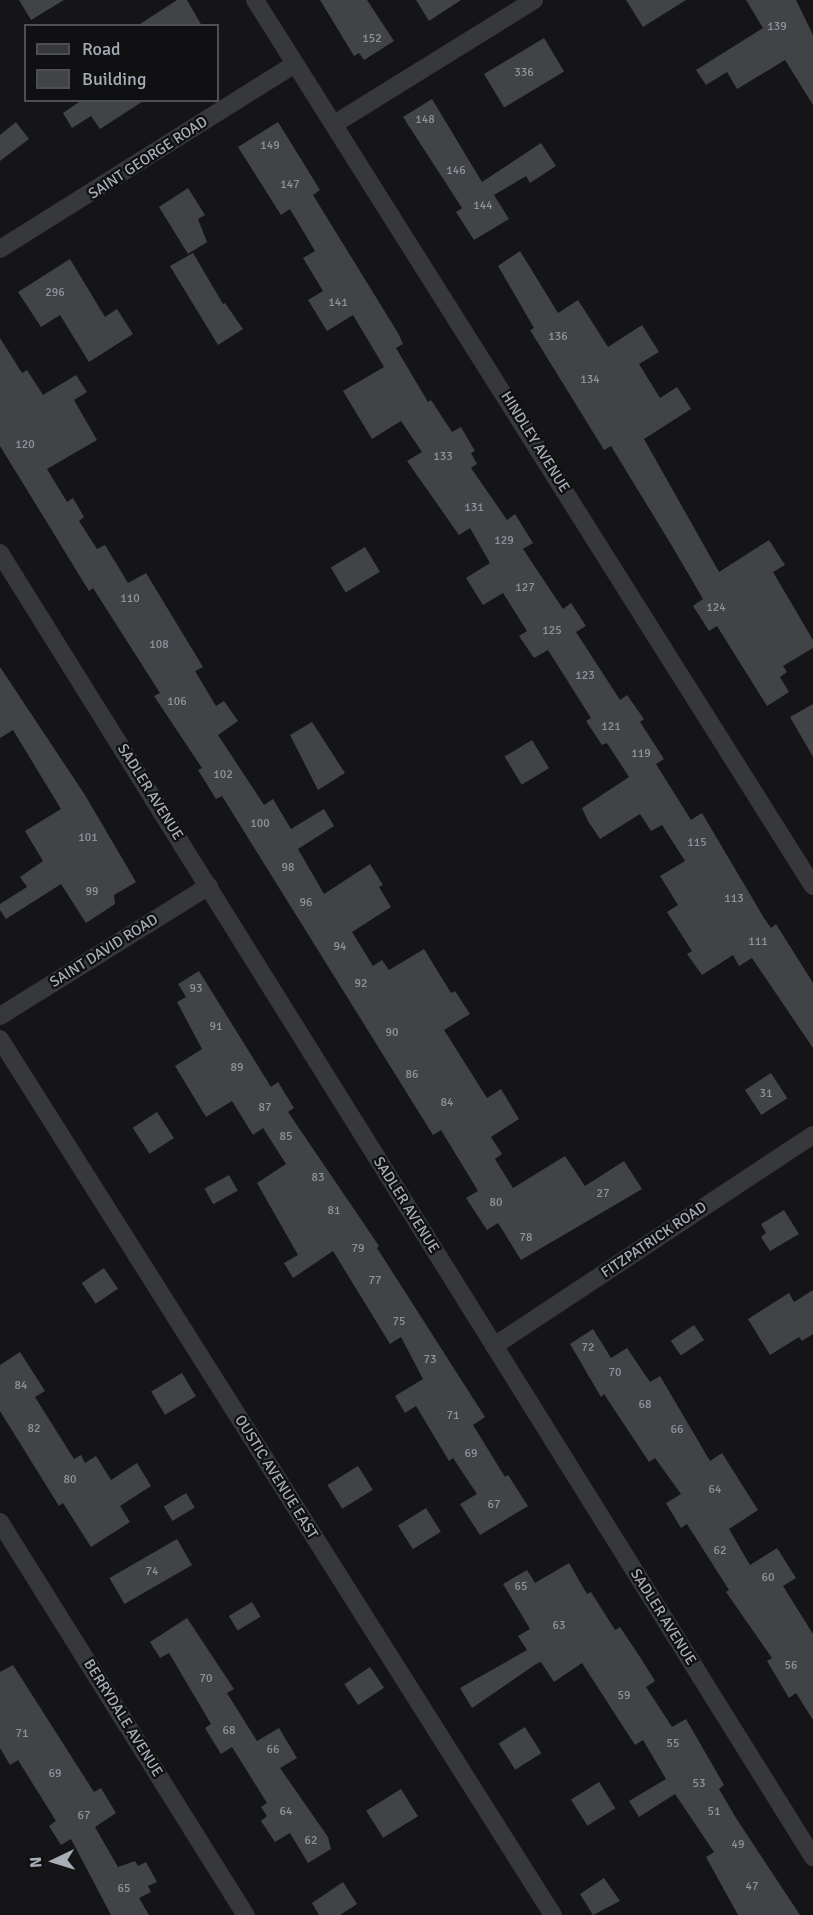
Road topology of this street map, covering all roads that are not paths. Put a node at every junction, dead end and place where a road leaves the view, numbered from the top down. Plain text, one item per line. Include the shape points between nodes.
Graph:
1 (255, 0) edge
2 (534, 0) edge
3 (295, 64) junction
4 (336, 123) junction
5 (0, 249) edge
6 (0, 553) edge
7 (209, 886) junction
8 (813, 886) edge
9 (0, 1016) edge
10 (0, 1039) edge
11 (813, 1135) edge
12 (494, 1347) junction
13 (0, 1522) edge
14 (813, 1857) edge
15 (246, 1915) edge
16 (553, 1915) edge

1 - 3 street, HINDLEY AVENUE
2 - 4 street
3 - 4 street, HINDLEY AVENUE
3 - 5 street, SAINT GEORGE ROAD
4 - 8 street, HINDLEY AVENUE
6 - 7 street, SADLER AVENUE
7 - 9 street, SAINT DAVID ROAD
7 - 12 street, SADLER AVENUE
10 - 16 street, OUSTIC AVENUE EAST
11 - 12 street, FITZPATRICK ROAD
12 - 14 street, SADLER AVENUE
13 - 15 street, BERRYDALE AVENUE

